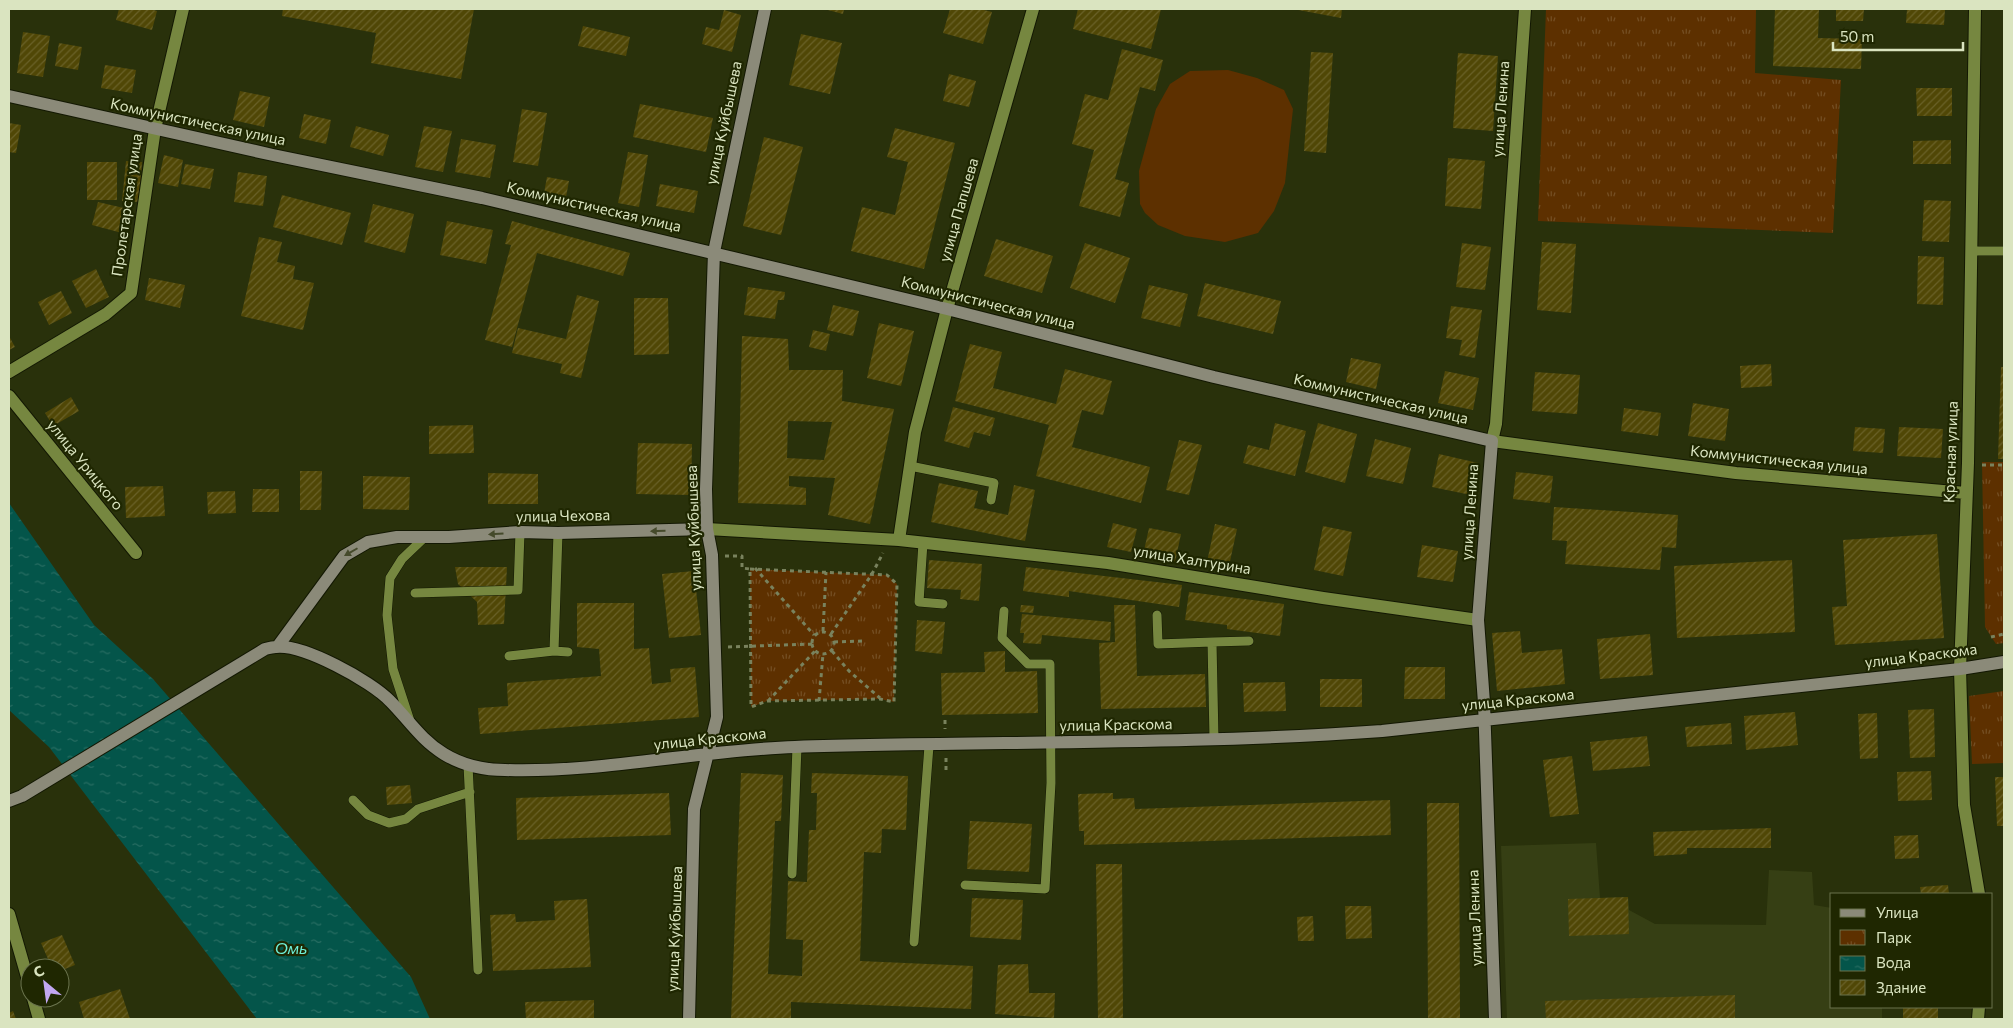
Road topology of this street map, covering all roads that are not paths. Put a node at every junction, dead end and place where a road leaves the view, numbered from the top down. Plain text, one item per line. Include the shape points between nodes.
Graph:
1 (183, 9) edge
2 (765, 9) edge
3 (1033, 9) edge
4 (1525, 9) edge
5 (1975, 9) edge
6 (9, 96) edge
7 (155, 129) junction
8 (1971, 251) junction
9 (2004, 251) edge
10 (714, 252) junction
11 (947, 309) junction
12 (9, 372) edge
13 (9, 396) edge
14 (1492, 441) junction
15 (910, 466) junction
16 (1966, 493) junction
17 (991, 500) dead end
18 (707, 529) junction
19 (520, 532) junction
20 (558, 533) junction
21 (425, 537) junction
22 (895, 540) junction
23 (923, 543) junction
24 (136, 553) dead end
25 (414, 594) dead end
26 (943, 604) dead end
27 (1004, 611) dead end
28 (1157, 615) dead end
29 (1478, 620) junction
30 (1248, 641) dead end
31 (1212, 642) junction
32 (278, 646) junction
33 (554, 651) junction
34 (568, 652) dead end
35 (509, 656) dead end
36 (2004, 662) edge
37 (1960, 669) junction
38 (1484, 720) junction
39 (412, 726) junction
40 (1214, 739) junction
41 (1051, 743) junction
42 (929, 746) junction
43 (797, 747) junction
44 (708, 754) junction
45 (468, 766) junction
46 (470, 792) junction
47 (353, 800) dead end
48 (9, 801) edge
49 (792, 874) dead end
50 (965, 885) dead end
51 (1979, 893) edge
52 (9, 914) edge
53 (914, 942) dead end
54 (22, 958) edge
55 (478, 970) dead end
56 (689, 1019) edge
57 (1494, 1019) edge

1 - 7 street, Пролетарская улица
2 - 10 street, улица Куйбышева
3 - 11 street, улица Папшева
4 - 14 street, улица Ленина via 1496,424
5 - 8 street, Красная улица
6 - 7 street, Коммунистическая улица
7 - 10 street, Коммунистическая улица via 482,198
7 - 12 street, Пролетарская улица via 131,293 106,314
8 - 9 lane
8 - 16 street, Красная улица
10 - 11 street, Коммунистическая улица
10 - 18 street, улица Куйбышева
11 - 14 street, Коммунистическая улица via 1214,377
11 - 15 street, улица Папшева via 915,432
13 - 24 street, улица Урицкого
14 - 16 street, Коммунистическая улица via 1736,473
14 - 29 street, улица Ленина
15 - 17 lane via 994,483
15 - 22 street, улица Папшева
16 - 37 street, Красная улица
18 -> 20 street, улица Чехова
18 - 22 street, улица Чехова
18 - 44 street, улица Куйбышева via 712,555 717,717
19 - 20 street, улица Чехова
19 -> 21 street, улица Чехова
19 - 25 lane via 518,590
20 - 33 lane
21 -> 32 street, улица Чехова via 368,542 344,556
21 - 39 lane via 402,559 390,578 387,615 393,670
22 - 23 street, улица Халтурина
23 - 26 lane via 918,602
23 - 29 street, улица Халтурина via 1108,563
27 - 41 lane via 1002,638 1028,664 1050,664
28 - 31 lane via 1158,644
29 - 38 street, улица Ленина
30 - 31 lane
31 - 40 lane
32 - 39 street, улица Краскома via 330,661 370,684 389,699
32 - 48 street, улица Краскома via 265,649
33 - 34 lane
33 - 35 lane
36 - 37 street, улица Краскома
37 - 38 street, улица Краскома
37 - 51 street, Красная улица via 1964,805
38 - 40 street, улица Краскома via 1327,735
38 - 57 street, улица Ленина
39 - 45 street, улица Краскома via 425,741
40 - 41 street, улица Краскома
41 - 42 street, улица Краскома
41 - 50 lane via 1045,890
42 - 43 street, улица Краскома
42 - 53 lane
43 - 44 street, улица Краскома
43 - 49 lane
44 - 45 street, улица Краскома via 550,769 502,770
44 - 56 street, улица Куйбышева via 694,809
45 - 46 lane
46 - 47 lane via 418,809 406,819 389,823 368,814
46 - 55 lane
52 - 54 street

